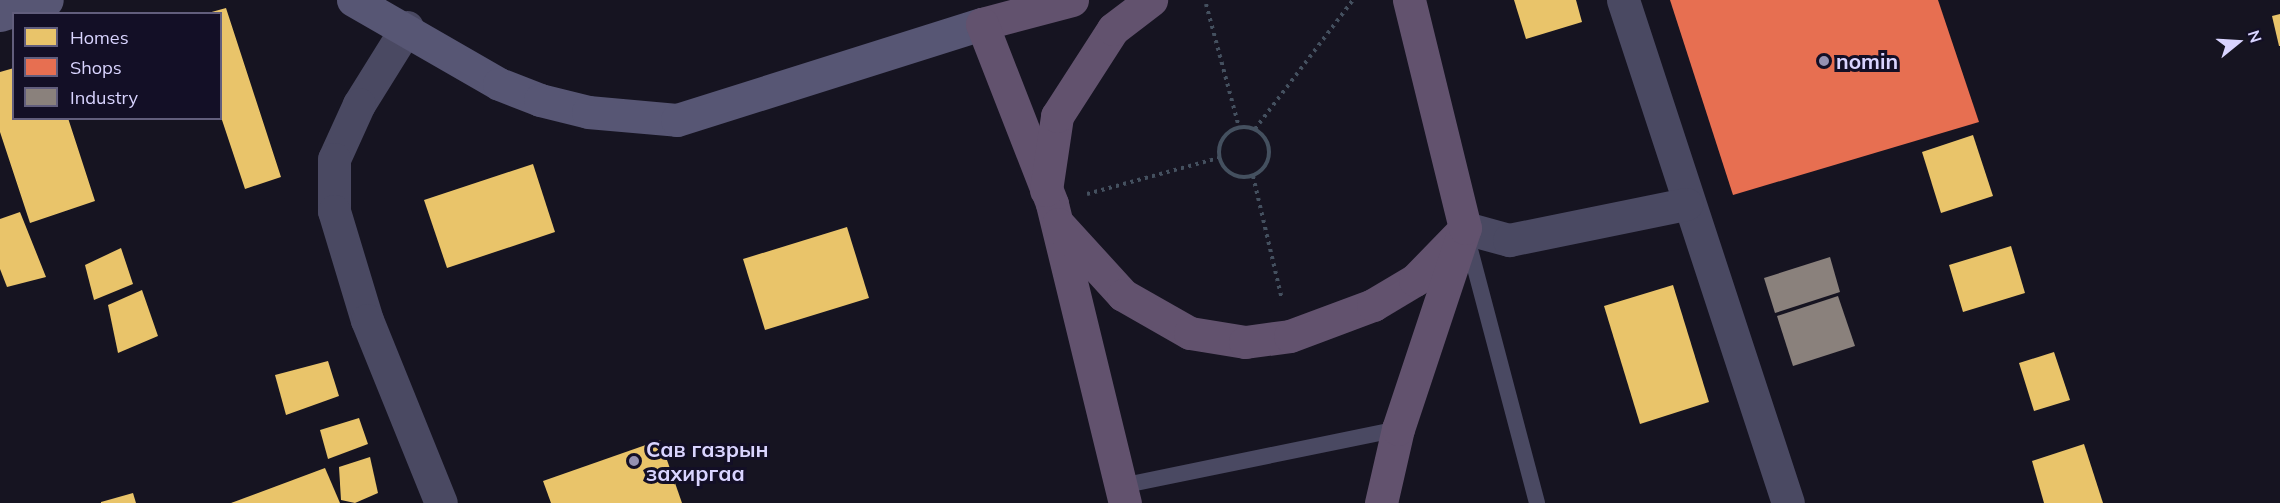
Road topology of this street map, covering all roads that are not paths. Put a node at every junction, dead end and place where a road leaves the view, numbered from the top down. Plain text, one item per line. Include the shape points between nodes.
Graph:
1 (47, 0) edge
2 (354, 0) edge
3 (1071, 0) edge
4 (1151, 0) edge
5 (1409, 0) edge
6 (1623, 0) edge
7 (0, 15) edge
8 (982, 24) junction
9 (407, 27) junction
10 (1046, 190) junction
11 (1686, 204) junction
12 (1057, 222) junction
13 (1465, 228) junction
14 (1398, 429) junction
15 (1123, 495) edge
16 (441, 503) edge
17 (1381, 503) edge
18 (1537, 503) edge
19 (1788, 503) edge

1 - 7 main road
2 - 9 main road
3 - 8 highway
4 - 10 highway via 1113,29 1057,116
5 - 13 highway
6 - 11 street
8 - 9 main road via 677,120 588,112 540,100 499,84
8 - 10 highway
9 - 16 street via 359,104 334,159 333,211 367,320
10 - 12 highway
11 - 13 street via 1509,240
11 - 19 street
12 - 13 highway via 1123,295 1190,333 1245,342 1290,336 1373,305 1415,280
12 - 15 highway
13 - 14 highway
13 - 18 lane
14 - 15 lane
14 - 17 highway

